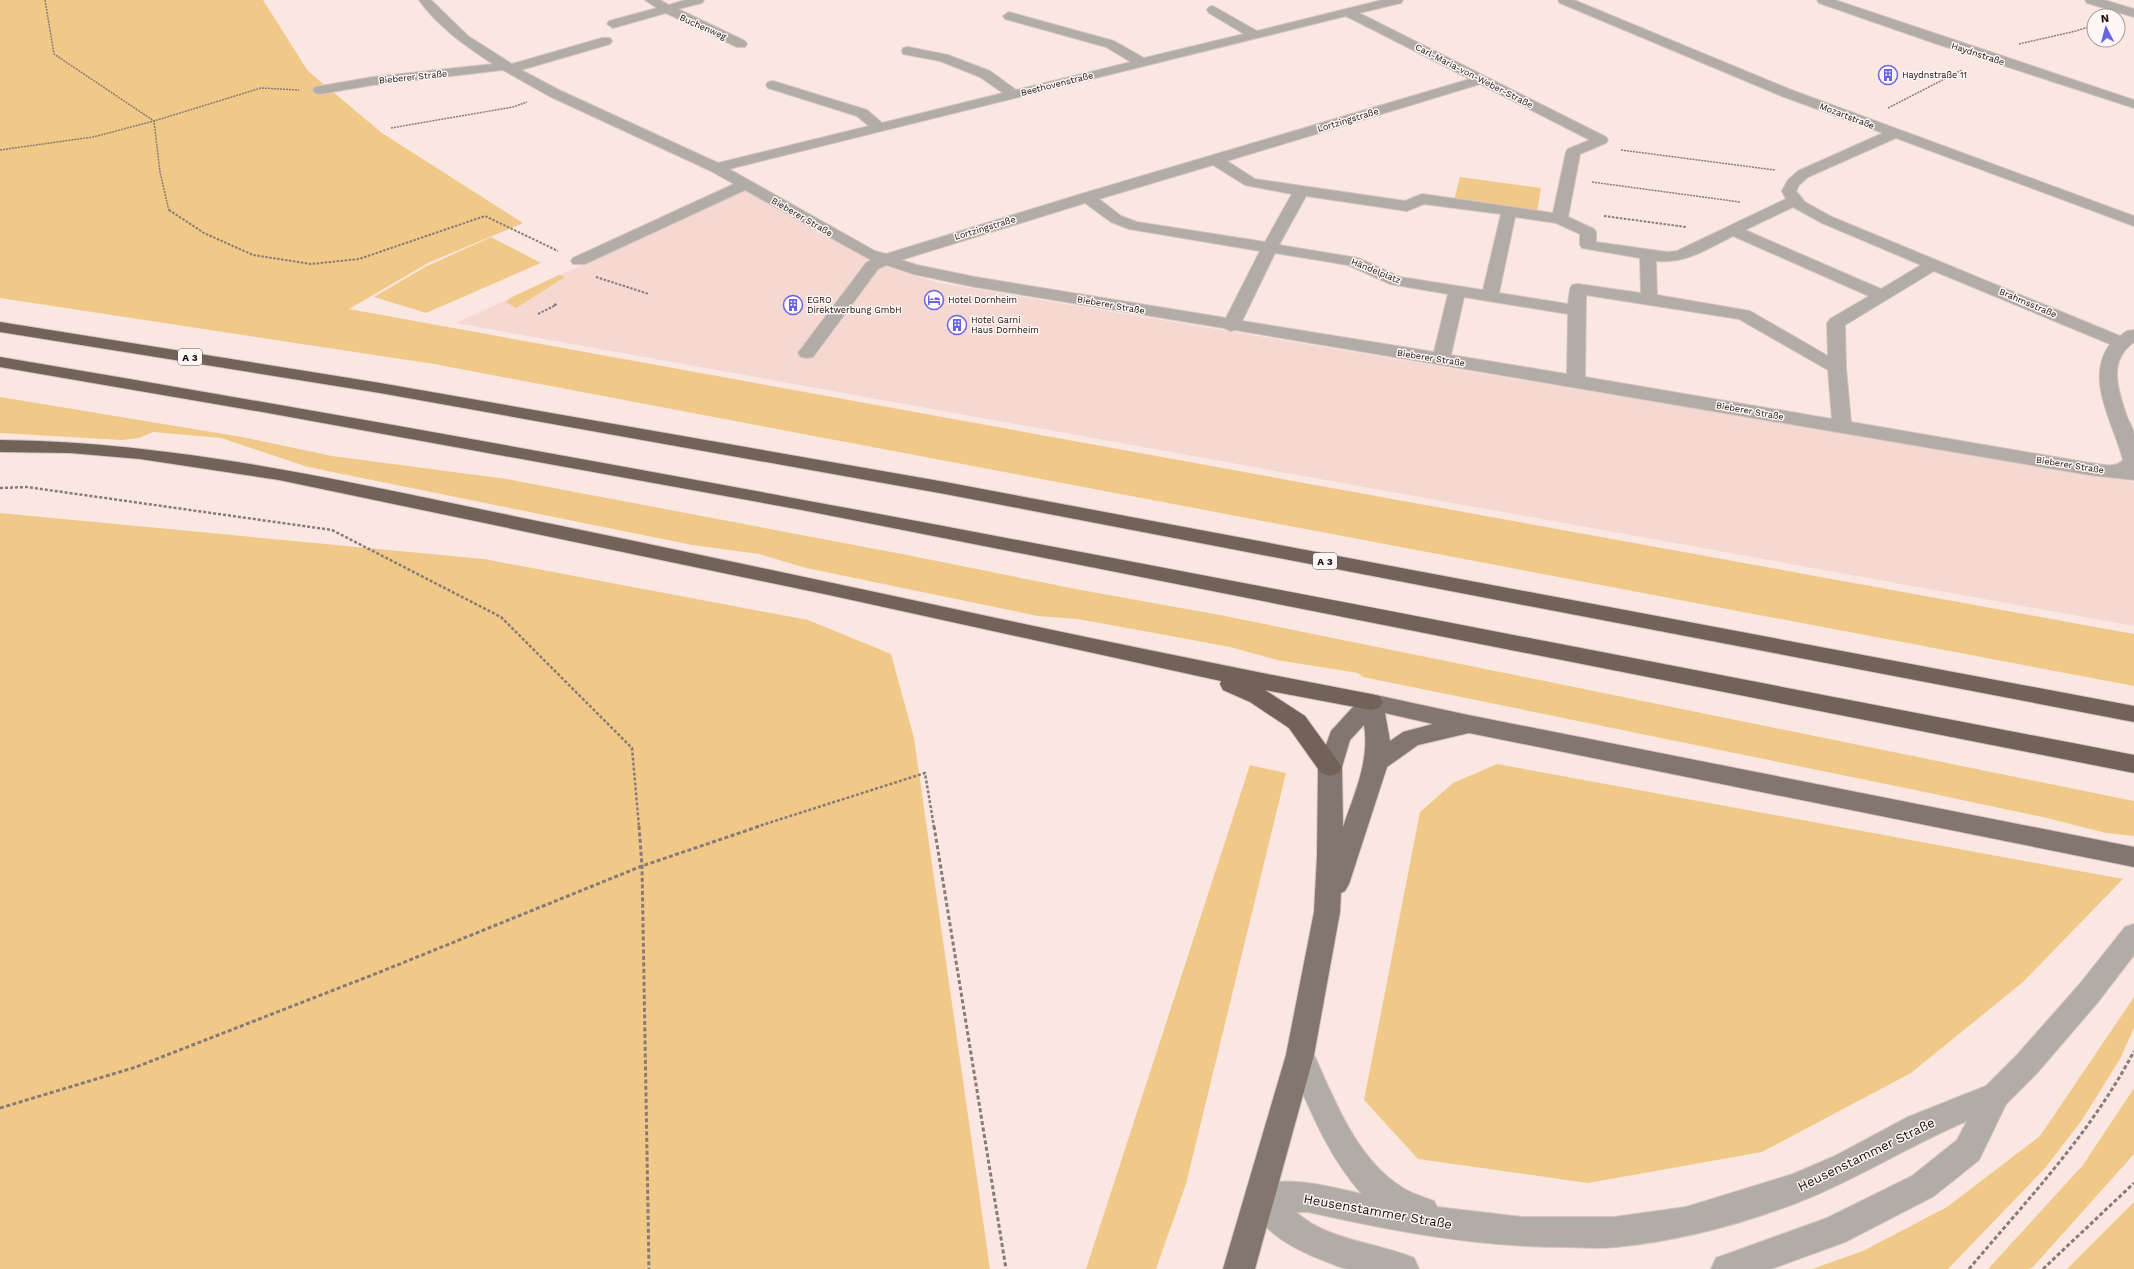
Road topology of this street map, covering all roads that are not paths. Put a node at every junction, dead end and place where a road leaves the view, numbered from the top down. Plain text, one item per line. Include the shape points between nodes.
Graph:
1 (425, 0) edge
2 (651, 0) edge
3 (698, 0) edge
4 (1564, 0) edge
5 (1823, 0) edge
6 (2091, 0) edge
7 (1387, 1) edge
8 (666, 9) junction
9 (1213, 10) dead end
10 (1347, 12) junction
11 (2134, 13) edge
12 (1009, 16) dead end
13 (613, 24) dead end
14 (1255, 35) junction
15 (606, 41) dead end
16 (742, 44) dead end
17 (908, 51) dead end
18 (1143, 62) junction
19 (508, 68) junction
20 (1480, 80) junction
21 (773, 85) dead end
22 (320, 90) road end
23 (1013, 94) junction
24 (2134, 104) edge
25 (879, 127) junction
26 (1893, 134) junction
27 (1216, 160) junction
28 (716, 168) junction
29 (746, 184) junction
30 (1301, 192) junction
31 (1086, 197) junction
32 (1794, 200) junction
33 (1509, 211) junction
34 (1561, 214) junction
35 (2134, 221) edge
36 (1728, 232) junction
37 (1270, 246) junction
38 (1648, 255) junction
39 (884, 260) junction
40 (579, 261) road end
41 (1934, 264) junction
42 (1457, 291) junction
43 (1881, 295) junction
44 (1490, 296) junction
45 (1649, 299) junction
46 (1576, 310) junction
47 (1231, 326) junction
48 (0, 327) edge
49 (2131, 337) edge
50 (807, 353) dead end
51 (1441, 360) junction
52 (0, 362) edge
53 (1837, 368) junction
54 (1576, 381) junction
55 (1842, 426) junction
56 (0, 446) edge
57 (2127, 472) edge
58 (1203, 670) junction
59 (1371, 702) junction
60 (2134, 714) edge
61 (1468, 724) junction
62 (1377, 762) junction
63 (2134, 764) edge
64 (1330, 767) junction
65 (2134, 857) edge
66 (1327, 912) junction
67 (2134, 935) edge
68 (1300, 1055) junction
69 (1996, 1095) junction
70 (1260, 1198) junction
71 (1459, 1226) junction
72 (1239, 1269) edge
73 (1403, 1269) edge
74 (1727, 1269) edge

1 - 19 street, Bieberer Straße via 440,18 464,39
2 - 8 street, Buchenweg
3 - 8 street, Buchenweg
4 - 26 street, Mozartstraße via 1725,68
5 - 24 street, Haydnstraße
6 - 11 street
7 - 10 street, Beethovenstraße
8 - 13 street, Buchenweg
8 - 16 street, Buchenweg
9 - 14 street
10 - 14 street, Beethovenstraße
10 - 20 street, Carl-Maria-von-Weber-Straße
12 - 18 street via 1110,44
14 - 18 street, Beethovenstraße
15 - 19 street
17 - 23 street via 943,58 985,74
18 - 23 street, Beethovenstraße
19 - 22 street, Bieberer Straße via 373,81
19 - 28 street, Bieberer Straße via 554,93
20 - 27 street, Lortzingstraße
20 - 34 street, Carl-Maria-von-Weber-Straße via 1601,140 1573,152
21 - 25 street via 862,113
23 - 25 street, Beethovenstraße
25 - 28 street, Beethovenstraße
26 - 32 street via 1803,174 1789,191
26 - 35 street, Mozartstraße
27 - 30 street via 1250,182
27 - 31 street, Lortzingstraße
28 - 29 street, Bieberer Straße
29 - 39 street, Bieberer Straße via 850,244
29 - 40 street via 706,200
30 - 33 street via 1406,206 1422,199
30 - 37 street
31 - 37 street via 1116,219 1134,226
31 - 39 street, Lortzingstraße
32 - 36 street
32 - 41 street, Brahmsstraße via 1827,220
33 - 34 street
33 - 44 street
34 - 38 street via 1588,232 1588,245
36 - 38 street via 1680,256
36 - 43 street
37 - 42 street, Händelplatz via 1352,261 1396,281
37 - 47 street
38 - 45 street
39 - 47 street, Bieberer Straße via 939,276
39 - 50 street, Lortzingstraße via 872,266
41 - 43 street
41 - 49 street, Brahmsstraße
42 - 44 street, Händelplatz
42 - 51 street
43 - 53 street via 1836,323
44 - 46 street, Händelplatz
45 - 46 street via 1578,289
45 - 53 street via 1744,315
46 - 54 street
47 - 51 street, Bieberer Straße
48 - 60 highway, A 3 via 380,388 945,488
49 - 57 street via 2116,349 2107,370 2108,386 2133,460
51 - 54 street, Bieberer Straße
52 - 63 highway via 369,424 920,526
53 - 55 street
54 - 55 street, Bieberer Straße
55 - 57 street, Bieberer Straße via 2090,469
56 - 58 highway via 122,451 199,460 279,474 829,588
58 - 59 highway
58 - 64 highway via 1258,696 1297,722
59 - 61 main road
59 - 62 main road via 1378,738
59 - 64 main road via 1339,737
61 - 62 main road via 1411,738
61 - 65 main road
62 - 66 main road
64 - 66 main road
66 - 68 main road
67 - 69 street, Heusenstammer Straße via 2088,994 2027,1064
68 - 70 main road
68 - 71 street via 1350,1158 1367,1179 1390,1198
69 - 71 street, Heusenstammer Straße via 1919,1127 1846,1166 1797,1188 1686,1222 1614,1232 1522,1232
69 - 74 street, Heusenstammer Straße via 1968,1150 1923,1186 1834,1231
70 - 71 street, Heusenstammer Straße via 1308,1197 1405,1218
70 - 72 main road
70 - 73 street via 1296,1232 1323,1244

